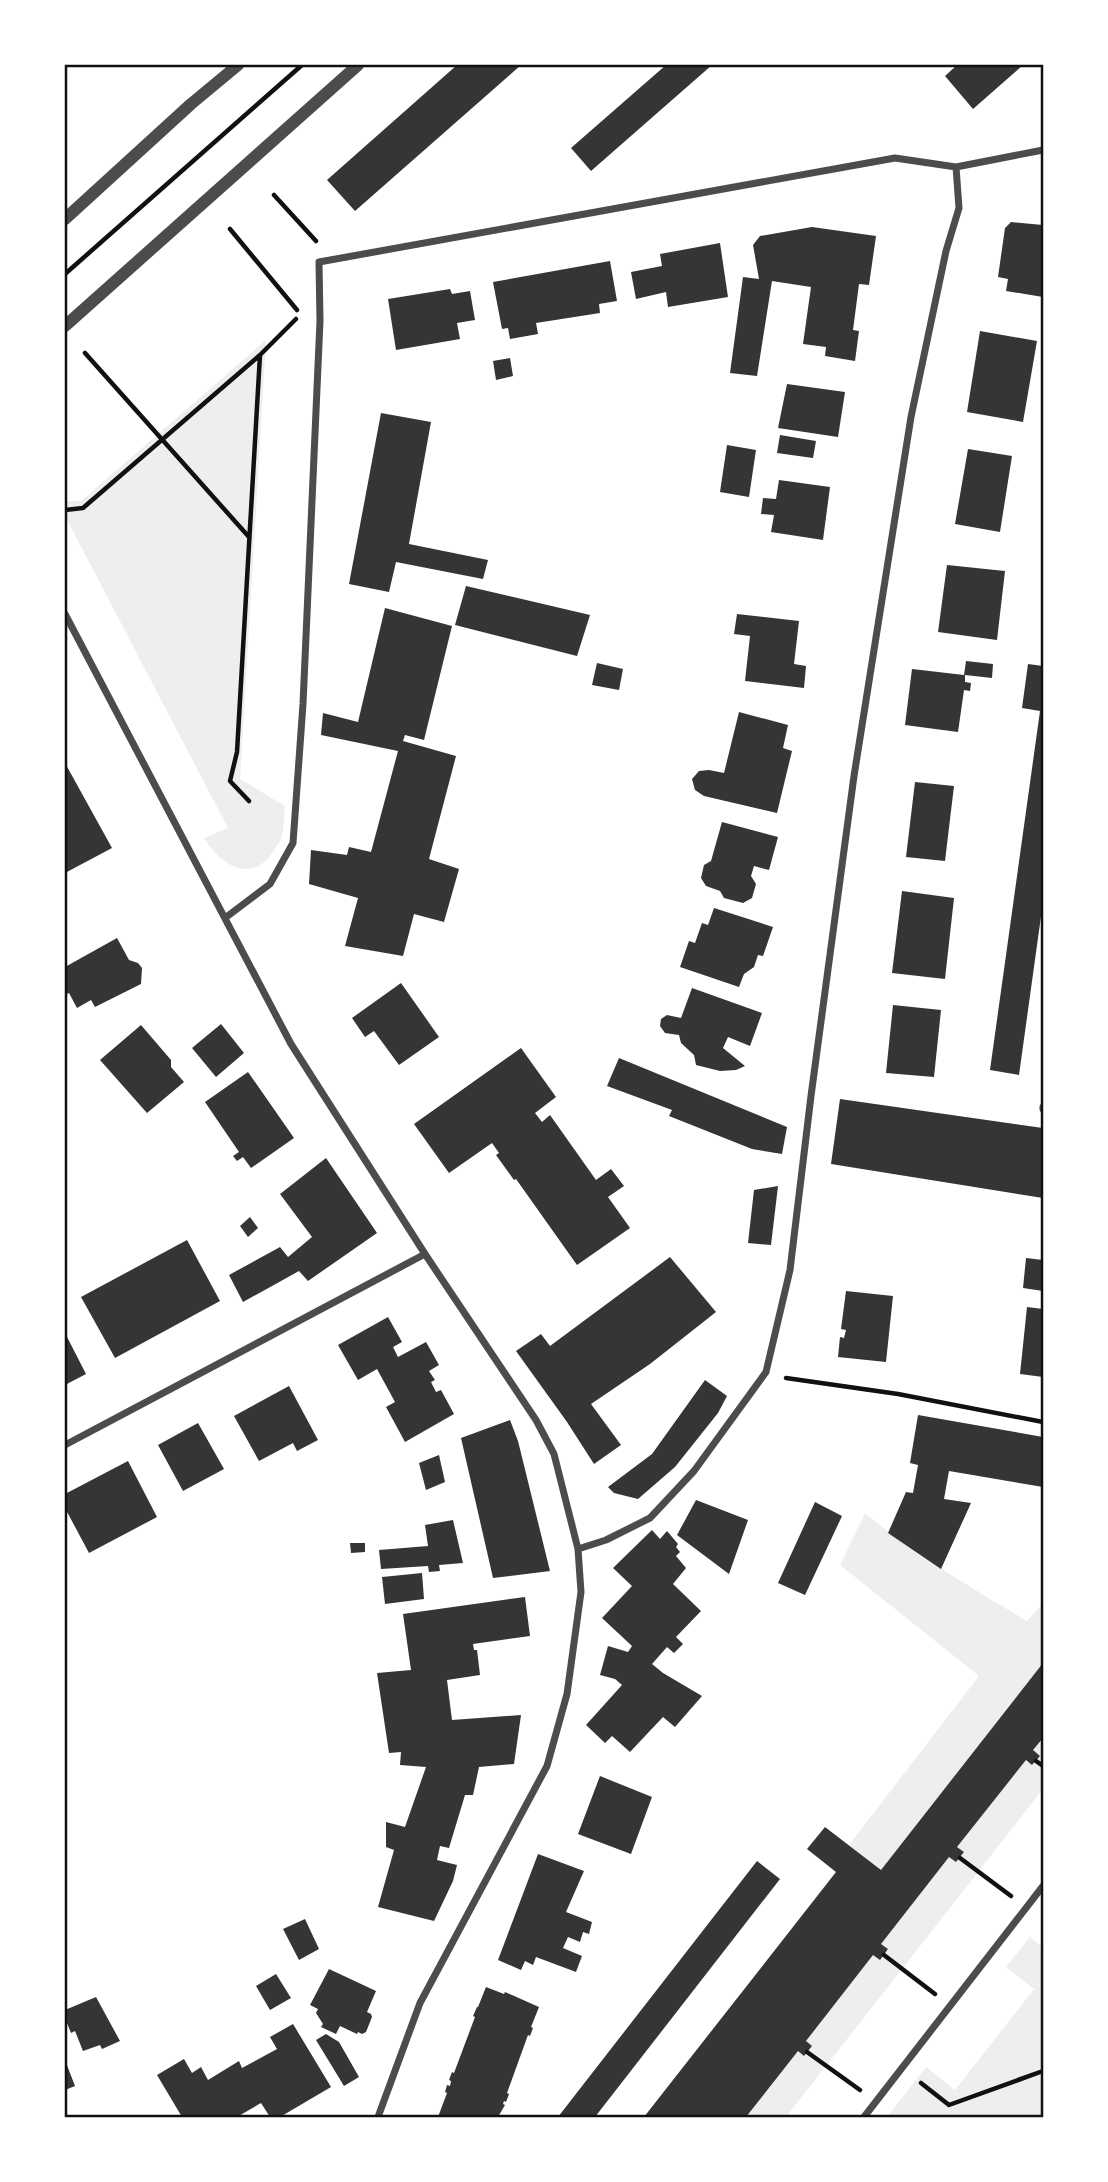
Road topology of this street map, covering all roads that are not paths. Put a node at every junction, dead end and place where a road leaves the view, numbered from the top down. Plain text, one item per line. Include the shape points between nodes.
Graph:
1 (238, 65) edge
2 (358, 65) edge
3 (1043, 150) edge
4 (956, 167) junction
5 (65, 219) edge
6 (65, 326) edge
7 (65, 614) edge
8 (225, 918) junction
9 (425, 1254) junction
10 (65, 1445) edge
11 (578, 1549) junction
12 (1043, 1886) edge
13 (378, 2117) edge
14 (864, 2117) edge

1 - 5 street
2 - 6 street
3 - 4 street
4 - 8 street via 895,158 319,262 320,335 293,843 270,884
4 - 11 street via 959,208 911,417 854,776 790,1270 766,1372 694,1471 650,1518
7 - 8 street
8 - 9 street via 291,1044
9 - 10 street
9 - 11 street via 554,1454
11 - 13 street via 581,1592 567,1694 547,1766 421,2003
12 - 14 street

